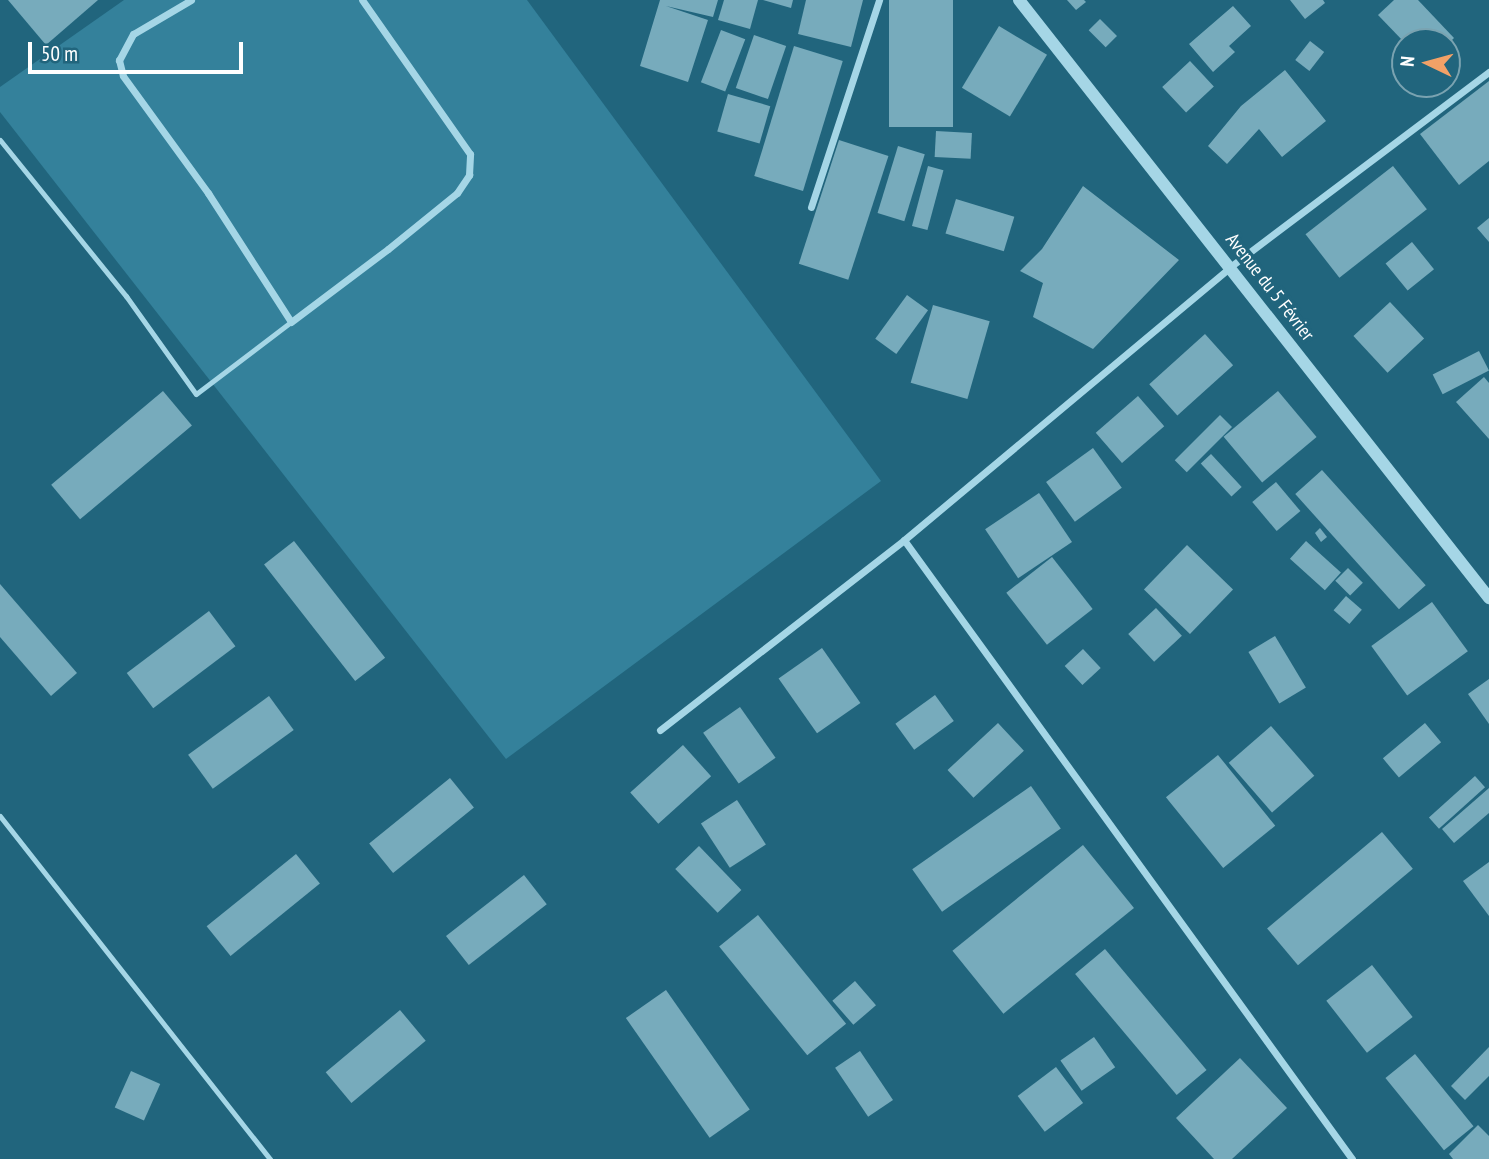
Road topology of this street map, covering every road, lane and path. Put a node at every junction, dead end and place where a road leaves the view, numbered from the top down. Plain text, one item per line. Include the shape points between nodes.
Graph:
1 (191, 0) edge
2 (362, 0) edge
3 (879, 0) edge
4 (1019, 0) edge
5 (1489, 72) edge
6 (0, 140) edge
7 (811, 207) dead end
8 (1230, 267) junction
9 (291, 322) junction
10 (904, 540) junction
11 (1489, 598) edge
12 (660, 730) dead end
13 (0, 816) edge
14 (270, 1159) edge
15 (1352, 1159) edge

1 - 9 street via 133,34 119,60 123,76 208,193
2 - 9 street via 470,154 470,175 457,193 388,250
3 - 7 street
4 - 8 street, Avenue du 5 Février
5 - 8 street
6 - 9 lane via 126,296 196,394
8 - 10 street
8 - 11 street, Avenue du 5 Février
10 - 12 street
10 - 15 street
13 - 14 lane

